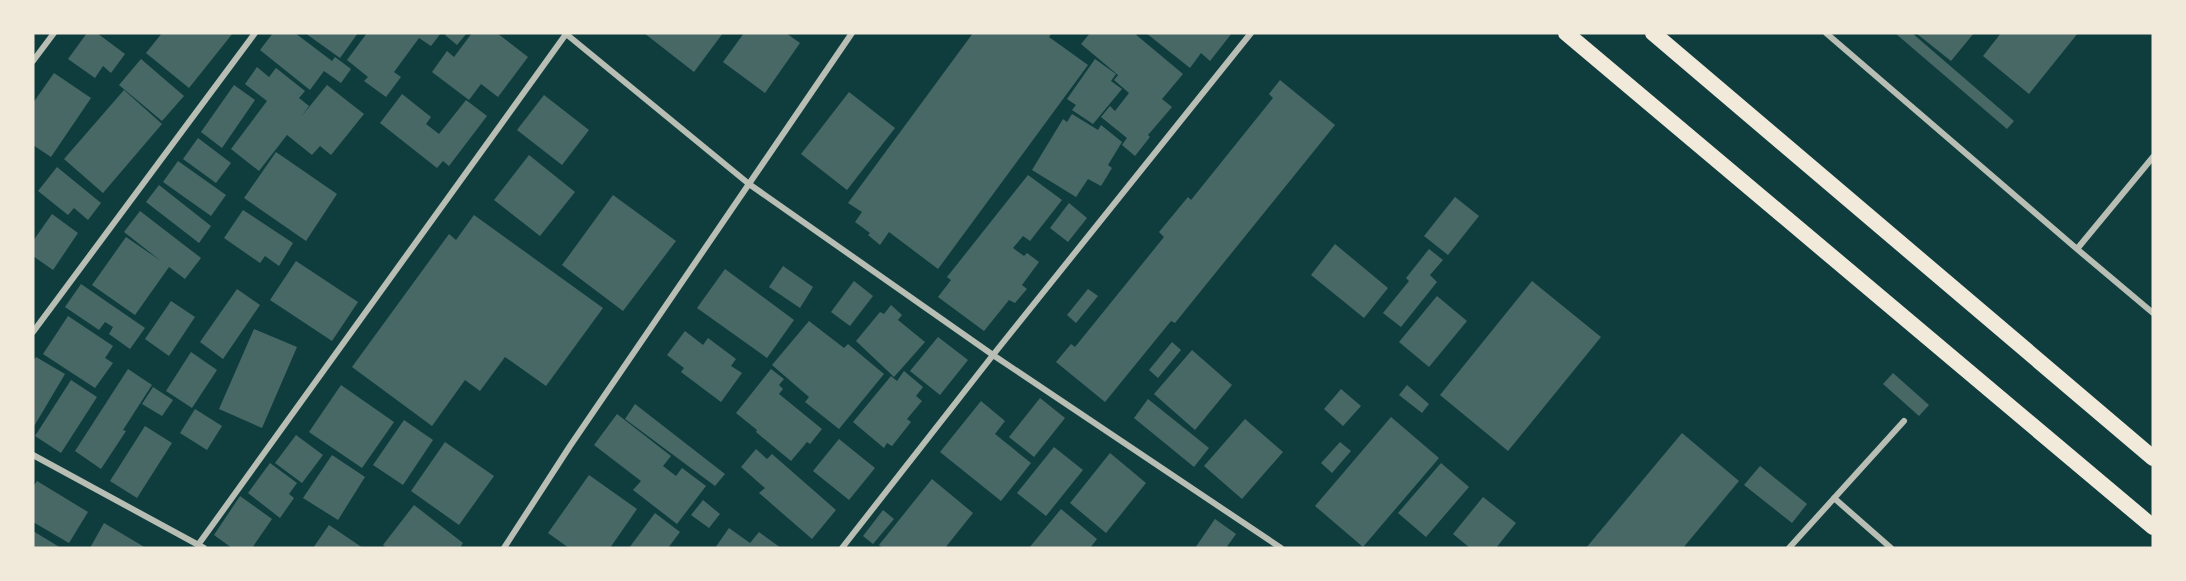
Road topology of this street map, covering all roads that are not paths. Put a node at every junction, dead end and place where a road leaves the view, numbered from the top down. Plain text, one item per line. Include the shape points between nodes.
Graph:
1 (54, 33) edge
2 (255, 33) edge
3 (852, 33) edge
4 (1251, 33) edge
5 (1566, 33) edge
6 (1653, 33) edge
7 (1826, 33) edge
8 (566, 34) edge
9 (33, 61) edge
10 (2153, 157) edge
11 (749, 184) junction
12 (2077, 249) junction
13 (2153, 313) edge
14 (33, 332) edge
15 (993, 356) junction
16 (1904, 421) dead end
17 (33, 455) edge
18 (2153, 458) edge
19 (1834, 498) junction
20 (2153, 527) edge
21 (202, 547) edge
22 (504, 548) edge
23 (842, 548) edge
24 (1281, 548) edge
25 (1789, 548) edge
26 (1892, 548) edge

1 - 9 street
2 - 14 street
3 - 11 street
4 - 15 street
5 - 20 highway
6 - 18 highway
7 - 12 street
8 - 11 street
8 - 21 street
10 - 12 street
11 - 15 street
11 - 22 street
12 - 13 street
15 - 23 street
15 - 24 street
16 - 19 street
17 - 21 street
19 - 25 street
19 - 26 street

